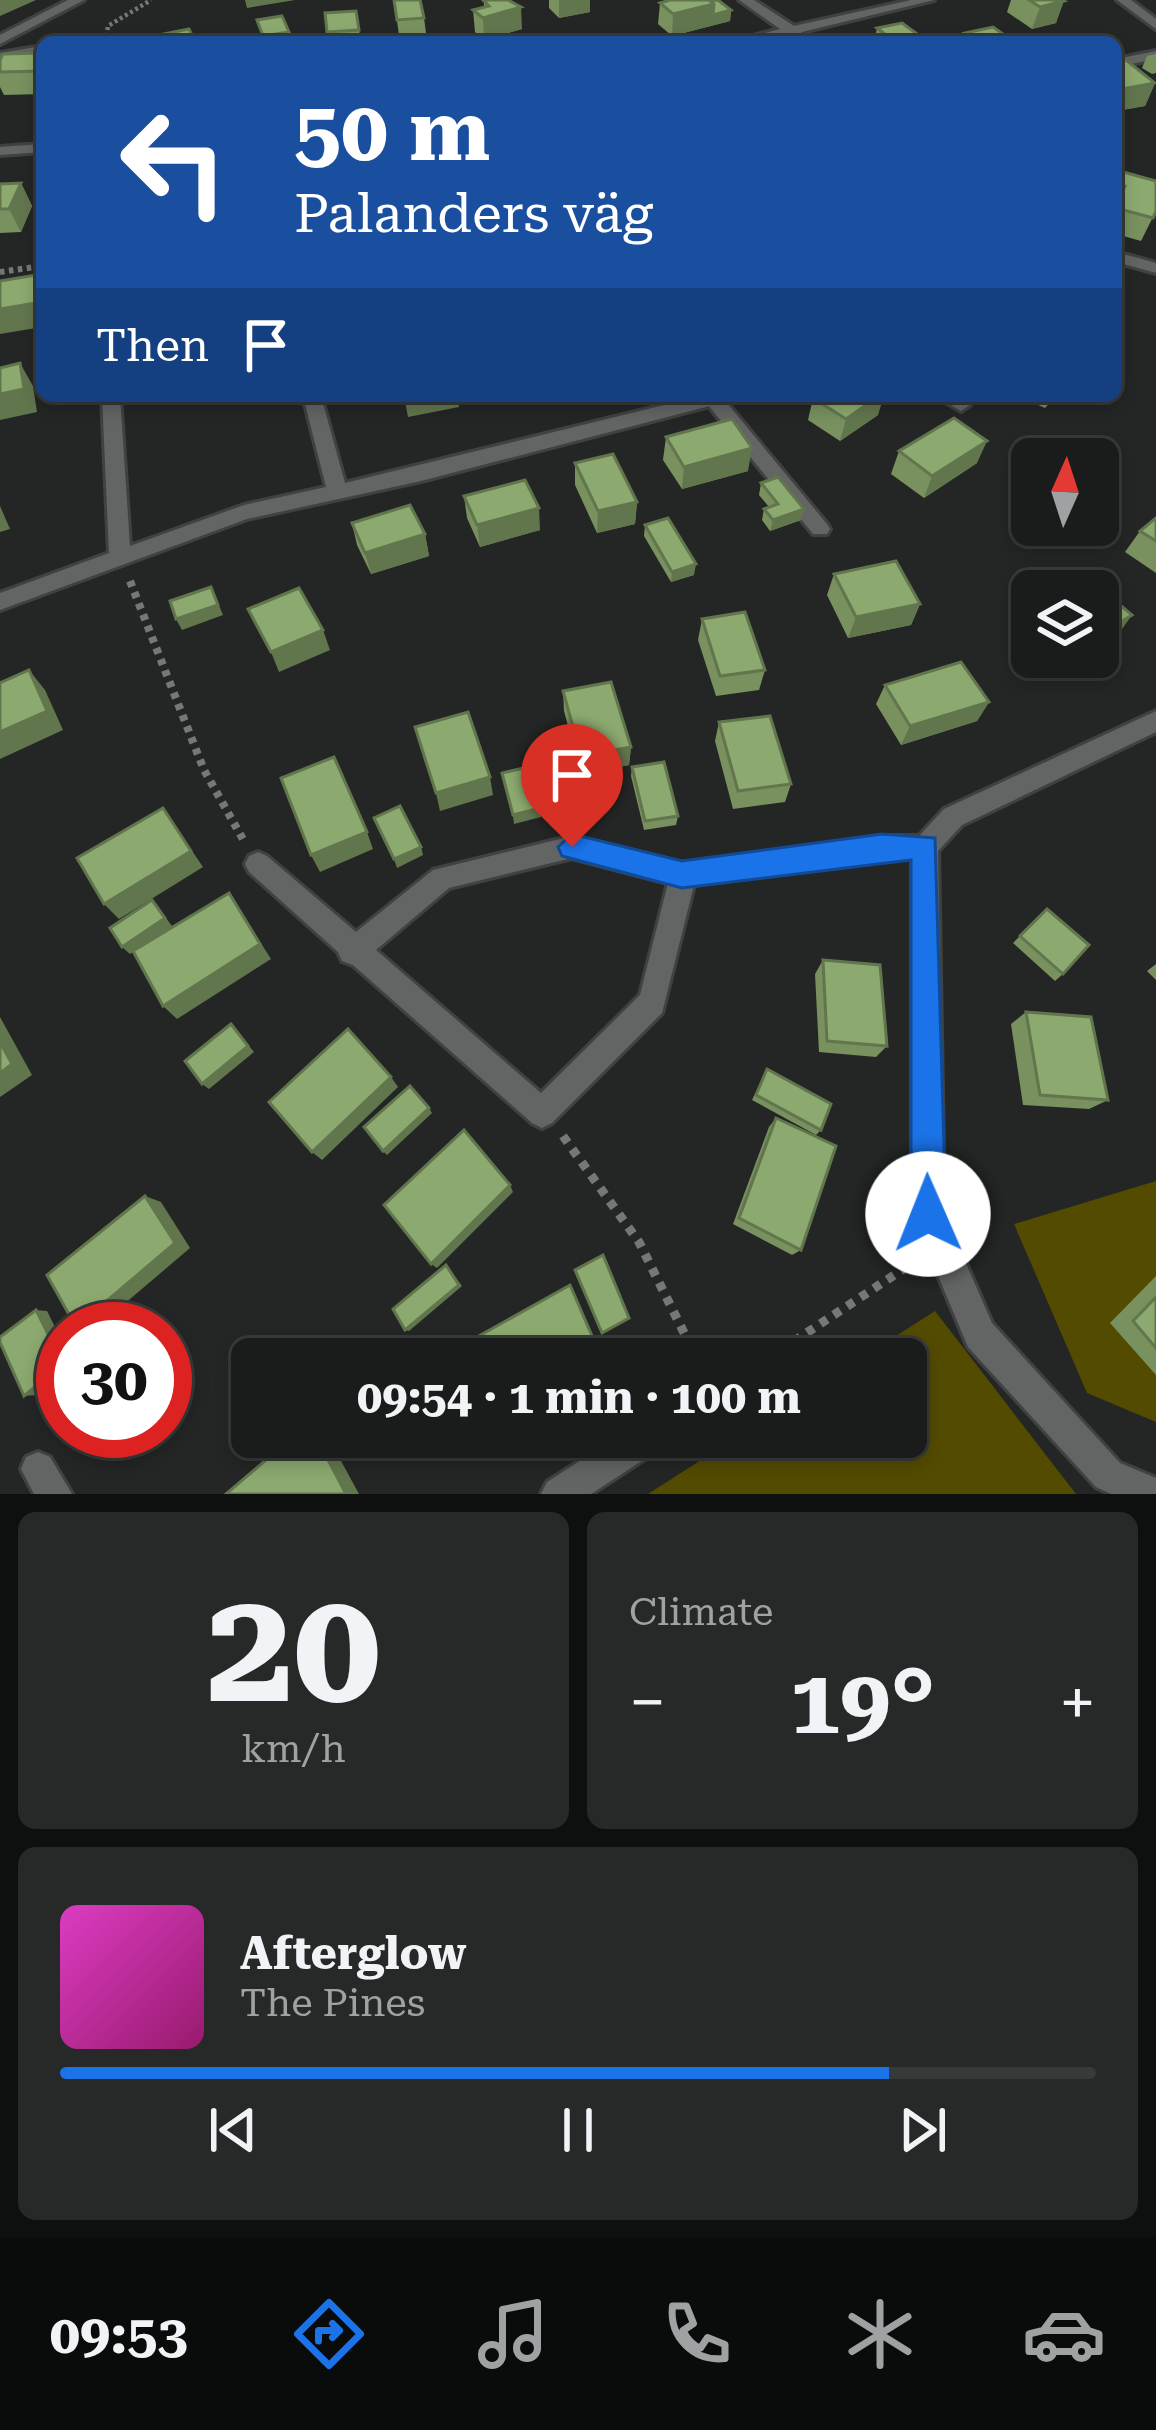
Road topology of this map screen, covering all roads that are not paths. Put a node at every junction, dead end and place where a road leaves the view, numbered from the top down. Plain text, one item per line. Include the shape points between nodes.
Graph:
1 (78, 0) edge
2 (745, 0) edge
3 (928, 0) edge
4 (1123, 0) edge
5 (1156, 26) edge
6 (794, 31) junction
7 (768, 36) edge
8 (800, 36) edge
9 (0, 40) edge
10 (36, 51) edge
11 (1156, 55) edge
12 (0, 57) edge
13 (1122, 62) edge
14 (36, 149) edge
15 (0, 152) edge
16 (1122, 259) edge
17 (1156, 268) edge
18 (111, 402) edge
19 (313, 402) edge
20 (704, 402) edge
21 (723, 402) edge
22 (337, 492) junction
23 (820, 529) dead end
24 (120, 557) junction
25 (0, 602) edge
26 (1156, 721) edge
27 (925, 847) junction
28 (258, 865) road end
29 (682, 874) junction
30 (352, 952) junction
31 (615, 1458) edge
32 (559, 1494) edge
33 (1152, 1494) edge

1 - 9 street
2 - 6 street
3 - 6 street
4 - 5 street
6 - 7 street
6 - 8 street
10 - 12 street
11 - 13 street
14 - 15 street
16 - 17 street
18 - 24 street
19 - 22 street
20 - 22 street
21 - 23 street
22 - 24 street via 244,512
24 - 25 street
26 - 27 street via 953,817
27 - 29 street
27 - 33 street via 928,1214 980,1335 1108,1475
28 - 30 street
29 - 30 street via 572,847 442,878
29 - 30 street via 652,1003 542,1113
31 - 32 street

